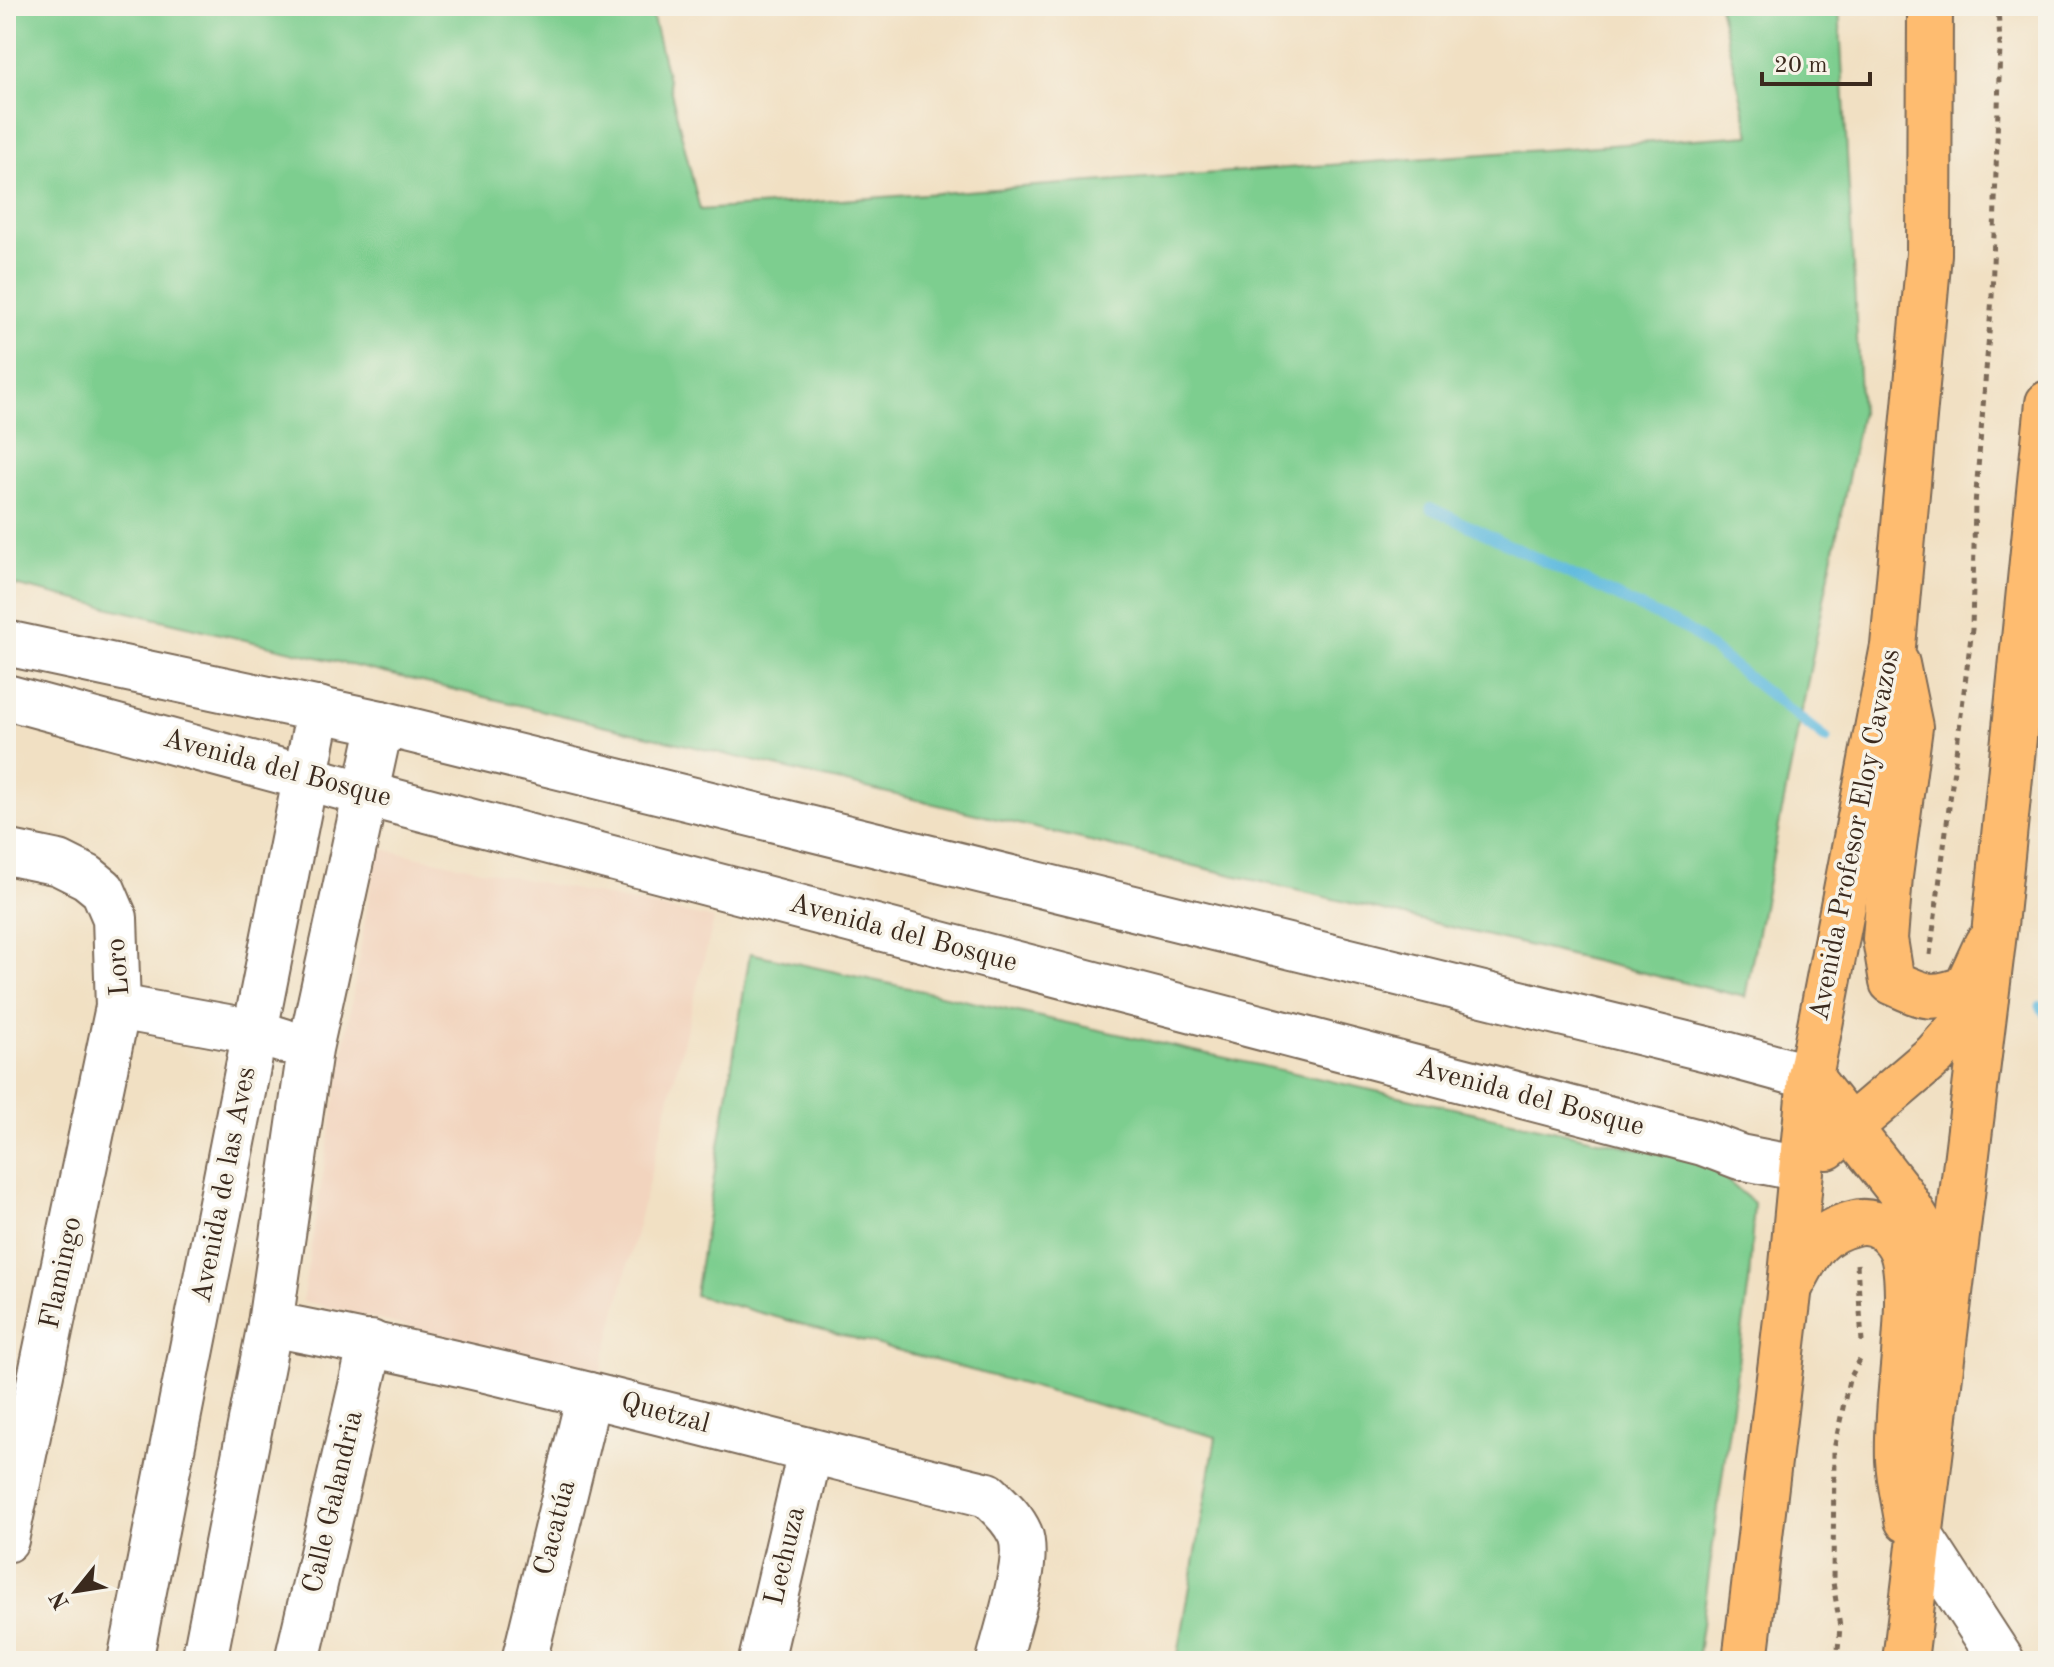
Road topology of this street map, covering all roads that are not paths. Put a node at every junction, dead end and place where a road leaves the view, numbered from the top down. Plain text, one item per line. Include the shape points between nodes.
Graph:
1 (1930, 6) edge
2 (2048, 403) edge
3 (6, 643) edge
4 (1893, 646) junction
5 (6, 697) edge
6 (319, 709) junction
7 (381, 723) junction
8 (304, 776) junction
9 (366, 794) junction
10 (6, 852) edge
11 (1995, 925) junction
12 (1986, 997) junction
13 (118, 1007) junction
14 (255, 1032) junction
15 (310, 1049) junction
16 (1810, 1077) junction
17 (1851, 1127) junction
18 (1801, 1169) junction
19 (1790, 1286) junction
20 (270, 1324) junction
21 (371, 1343) junction
22 (1940, 1370) junction
23 (589, 1395) junction
24 (810, 1452) junction
25 (1920, 1535) junction
26 (6, 1540) edge
27 (1915, 1582) junction
28 (130, 1661) edge
29 (204, 1661) edge
30 (297, 1661) edge
31 (524, 1661) edge
32 (761, 1661) edge
33 (999, 1661) edge
34 (1745, 1661) edge
35 (1905, 1661) edge
36 (2002, 1661) edge

1 - 4 main road, Avenida Profesor Eloy Cavazos via 1929,254
2 - 11 main road
3 - 6 street
4 - 11 main road via 1910,727 1885,939 1892,982 1920,995 1941,997 1966,988
4 - 16 main road, Avenida Profesor Eloy Cavazos
5 - 8 street, Avenida del Bosque
6 - 7 street
6 - 8 street, Avenida de las Aves
7 - 9 street
7 - 16 street
8 - 9 street, Avenida del Bosque
8 - 14 street, Avenida de las Aves
9 - 15 street
9 - 18 street, Avenida del Bosque
10 - 13 street, Loro via 59,863 103,890 115,918
11 - 12 main road
12 - 17 main road via 1935,1055
12 - 22 main road
13 - 14 street, Loro
13 - 26 street, Flamingo
14 - 15 street, Loro
14 - 28 street, Avenida de las Aves
15 - 20 street
16 - 17 main road
16 - 18 main road, Avenida Profesor Eloy Cavazos
17 - 18 main road
17 - 22 main road via 1930,1241
18 - 19 main road, Avenida Profesor Eloy Cavazos
19 - 27 main road via 1809,1251 1839,1227 1864,1221 1886,1228 1901,1249 1907,1314 1898,1459
19 - 34 main road, Avenida Profesor Eloy Cavazos
20 - 21 street, Quetzal
20 - 29 street
21 - 23 street, Quetzal
21 - 30 street, Calle Galandria
22 - 25 main road
23 - 24 street, Quetzal
23 - 31 street, Cacatúa
24 - 32 street, Lechuza
24 - 33 street, Quetzal via 988,1495 1007,1513 1025,1555
25 - 27 main road
25 - 36 street
27 - 35 main road

